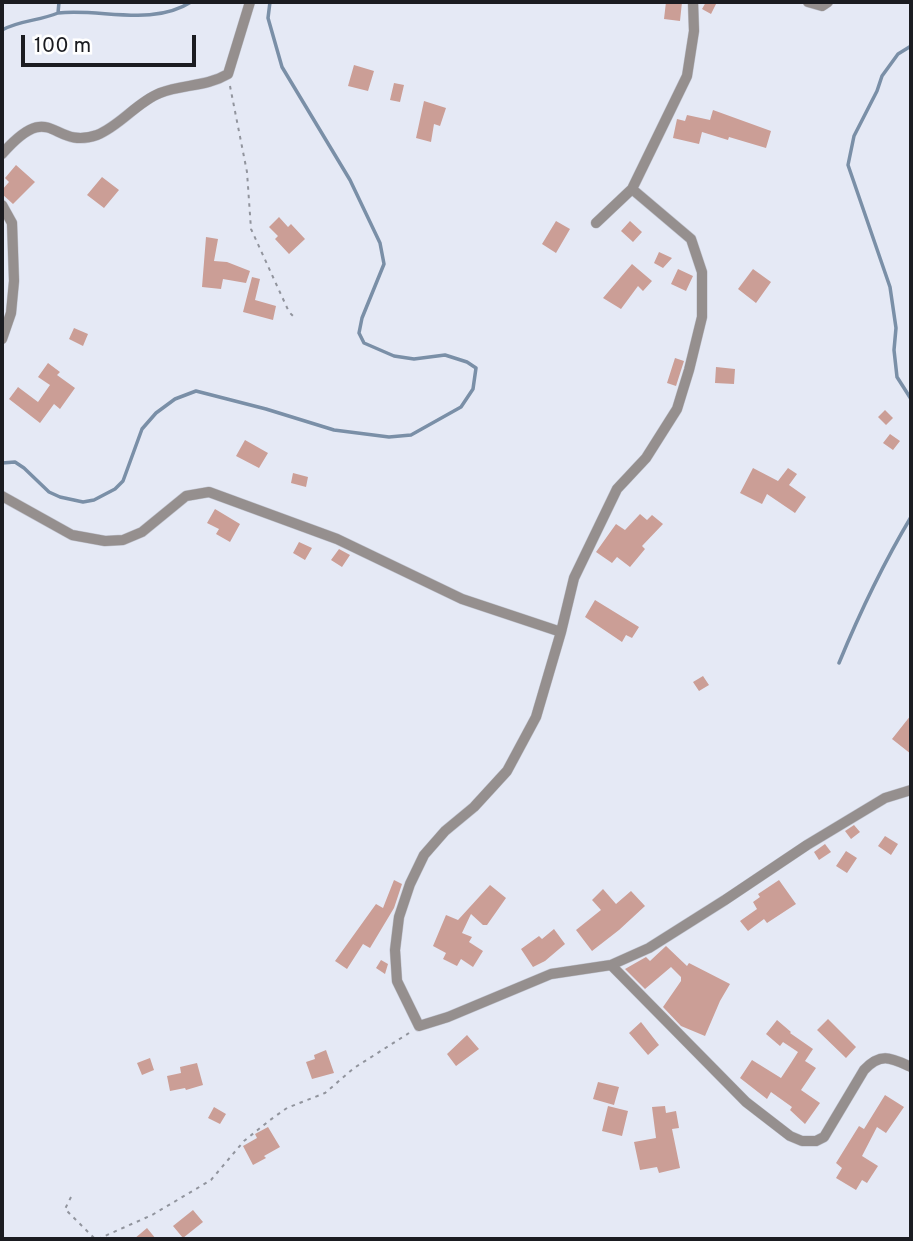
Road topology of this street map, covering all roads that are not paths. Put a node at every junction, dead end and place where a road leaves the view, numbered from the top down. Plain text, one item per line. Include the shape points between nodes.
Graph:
1 (250, 2) edge
2 (693, 2) edge
3 (808, 2) edge
4 (828, 2) edge
5 (2, 155) edge
6 (632, 188) junction
7 (2, 205) edge
8 (596, 223) dead end
9 (2, 339) edge
10 (2, 496) edge
11 (561, 632) junction
12 (911, 790) edge
13 (611, 965) junction
14 (911, 1067) edge

1 - 5 street via 228,74 210,84 160,93 99,134 73,137 50,127 31,128
2 - 6 street via 687,76
3 - 4 street via 822,6
6 - 8 street
6 - 11 street via 691,239 702,272 702,317 677,409 646,458 617,489 573,578
7 - 9 street via 12,223 14,281 11,313
10 - 11 street via 72,535 123,540 142,532 186,496 209,492 337,539 462,599
11 - 13 street via 536,717 507,771 424,855 410,884 399,917 397,981 419,1026 551,974
12 - 13 street via 885,798 649,948
13 - 14 street via 746,1102 802,1141 824,1136 871,1063 892,1058

